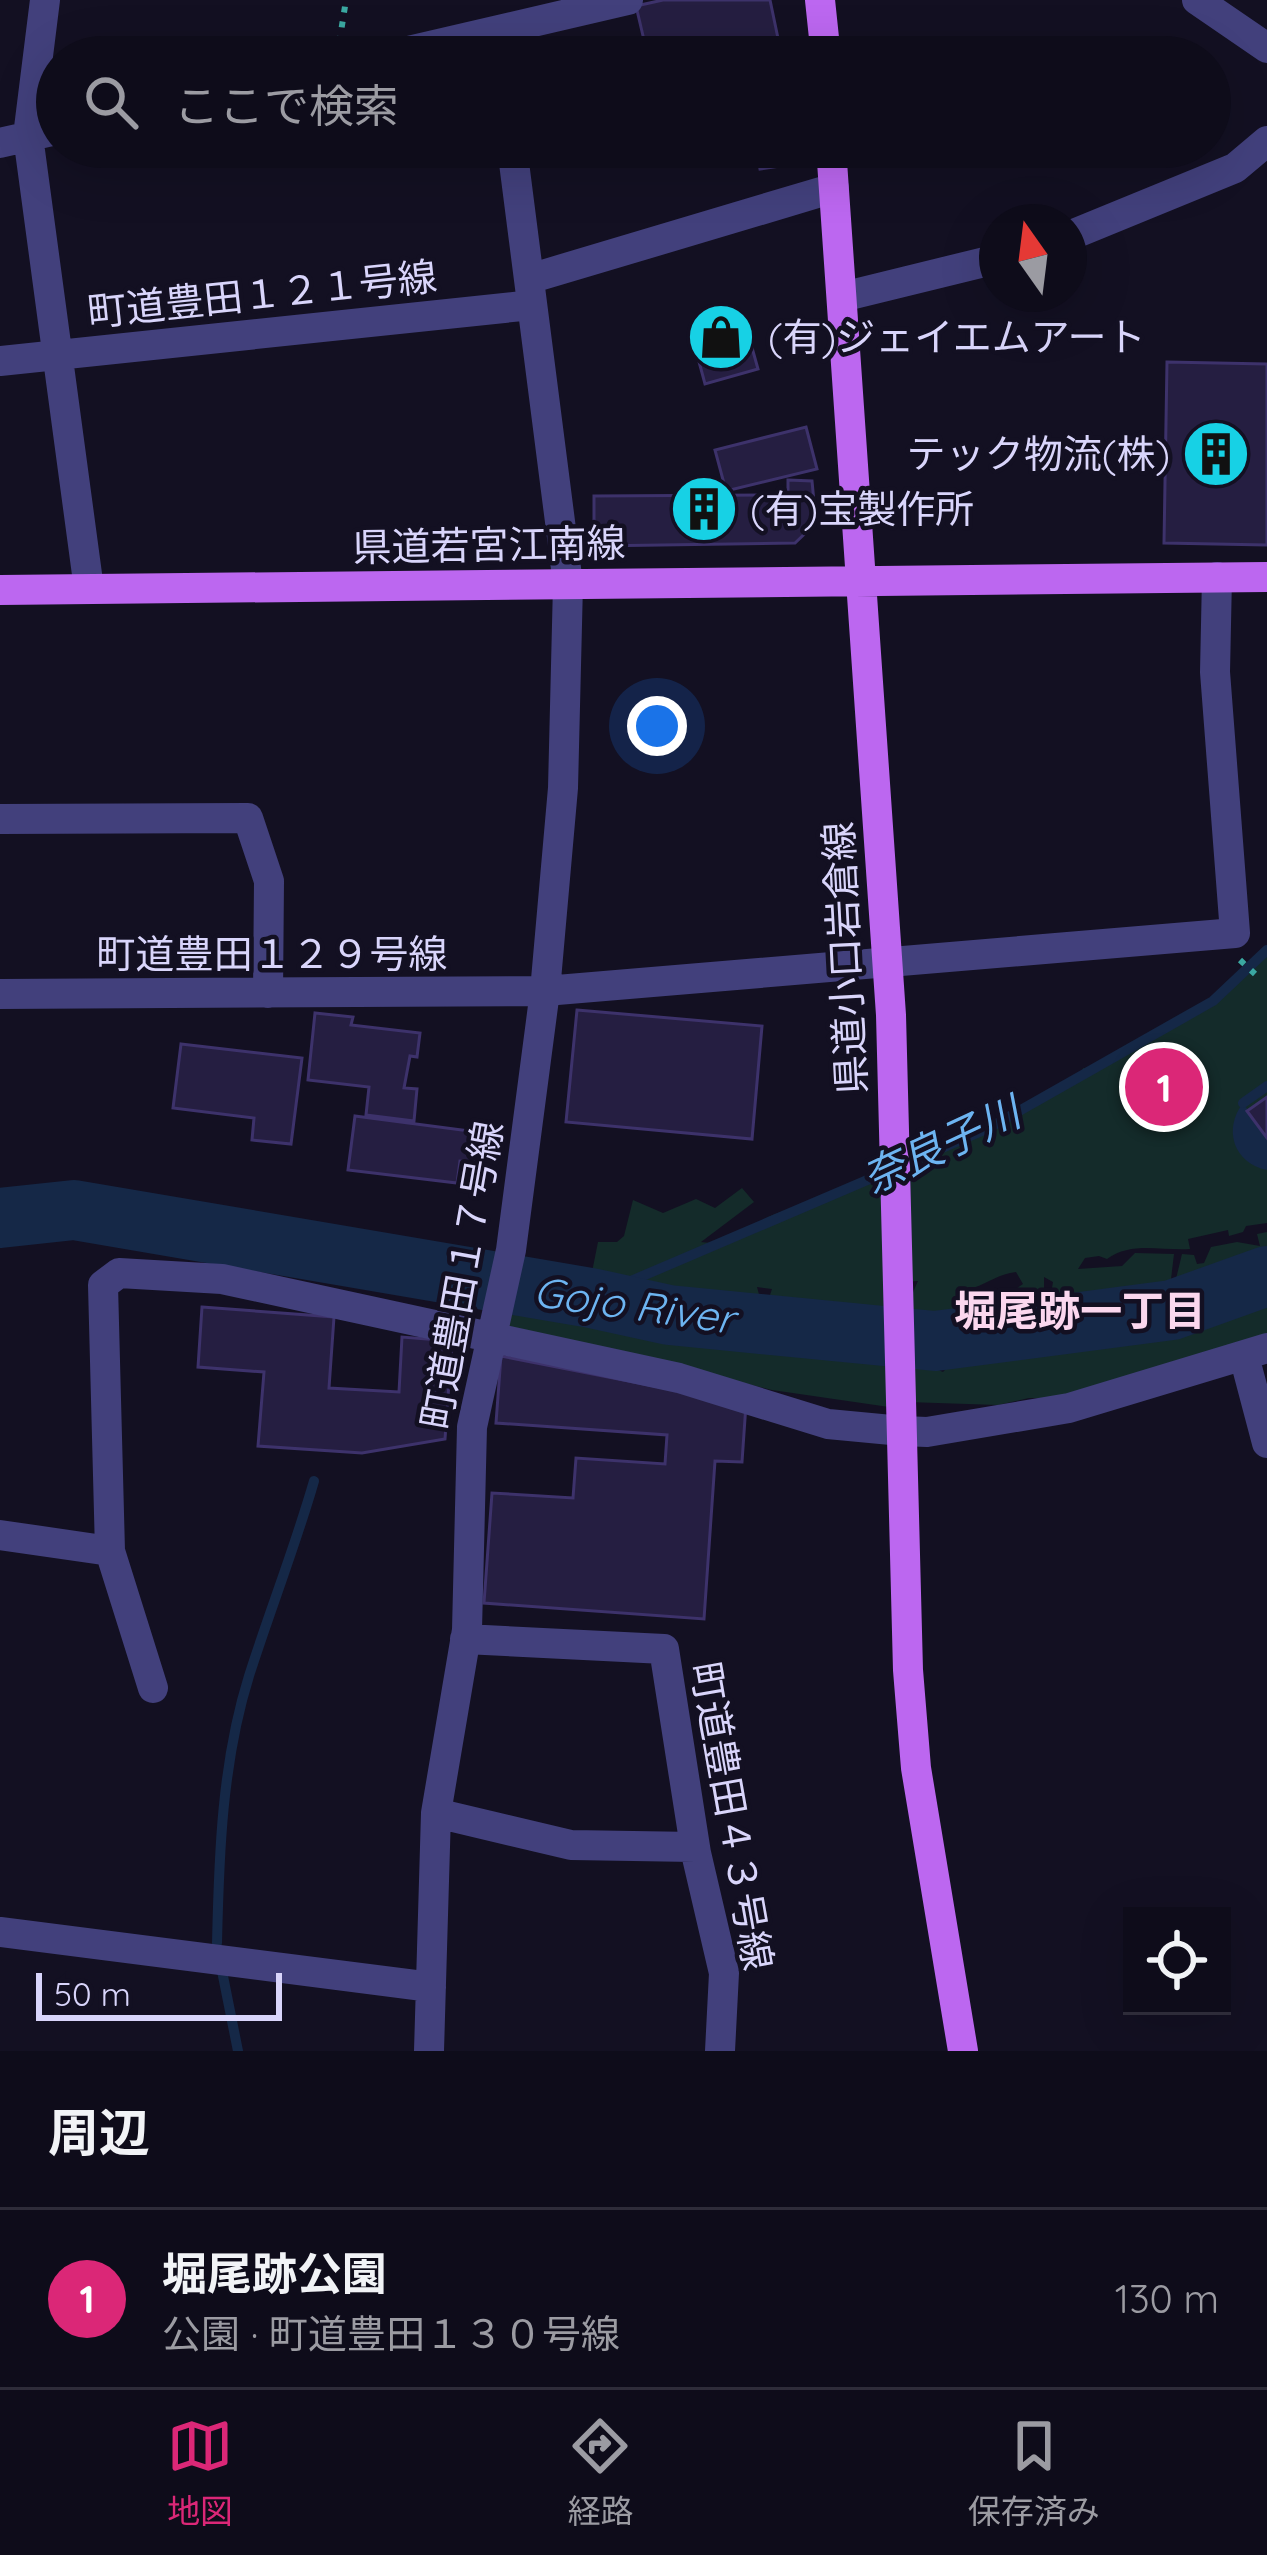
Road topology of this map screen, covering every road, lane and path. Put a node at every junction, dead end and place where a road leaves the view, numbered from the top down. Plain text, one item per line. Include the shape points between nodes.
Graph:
1 (45, 0) edge
2 (346, 0) edge
3 (628, 0) edge
4 (820, 0) edge
5 (1197, 0) edge
6 (40, 36) edge
7 (340, 36) edge
8 (522, 36) edge
9 (824, 36) edge
10 (1267, 48) edge
11 (36, 72) edge
12 (28, 136) edge
13 (1267, 141) edge
14 (515, 168) edge
15 (833, 168) edge
16 (834, 188) junction
17 (1087, 229) edge
18 (979, 263) edge
19 (531, 292) junction
20 (842, 297) junction
21 (57, 355) junction
22 (0, 361) edge
23 (1217, 577) junction
24 (1267, 577) edge
25 (862, 580) junction
26 (568, 584) junction
27 (89, 589) junction
28 (0, 590) edge
29 (0, 819) edge
30 (888, 962) junction
31 (545, 991) junction
32 (268, 993) junction
33 (0, 994) edge
34 (490, 1332) junction
35 (1255, 1352) edge
36 (902, 1424) junction
37 (1267, 1444) edge
38 (0, 1535) edge
39 (110, 1551) junction
40 (465, 1640) junction
41 (153, 1688) dead end
42 (436, 1813) junction
43 (695, 1847) junction
44 (0, 1932) edge
45 (431, 1987) junction
46 (429, 2051) edge
47 (721, 2051) edge
48 (963, 2051) edge

1 - 6 street
2 - 7 path
3 - 8 street
4 - 9 main road
5 - 10 street
11 - 12 street
12 - 21 street
13 - 17 street via 1234,168
14 - 19 street, 町道豊田１７号線
15 - 16 main road, 県道小口岩倉線
16 - 19 street, 町道豊田１２１号線
16 - 20 main road, 県道小口岩倉線
18 - 20 street
19 - 21 street, 町道豊田１２１号線
19 - 26 street, 町道豊田１７号線
20 - 25 main road, 県道小口岩倉線
21 - 22 street, 町道豊田１２１号線
21 - 27 street
23 - 24 main road, 県道若宮江南線
23 - 25 main road, 県道若宮江南線
23 - 30 street, 町道豊田１２９号線 via 1215,672 1235,933
25 - 26 main road, 県道若宮江南線
25 - 30 main road, 県道小口岩倉線
26 - 27 main road, 県道若宮江南線
26 - 31 street, 町道豊田１７号線 via 563,788
27 - 28 main road, 県道若宮江南線
29 - 32 street via 248,818 269,881
30 - 31 street, 町道豊田１２９号線
30 - 36 main road, 県道小口岩倉線
31 - 32 street, 町道豊田１２９号線
31 - 34 street, 町道豊田１７号線 via 511,1250
32 - 33 street, 町道豊田１２９号線
34 - 36 street via 828,1424
34 - 39 street via 222,1279 113,1275 103,1285
34 - 40 street, 町道豊田１７号線 via 472,1427
35 - 36 street via 1069,1408 927,1432
35 - 37 street
36 - 48 main road, 県道小口岩倉線 via 916,1768
38 - 39 street
39 - 41 street
40 - 42 street, 町道豊田１７号線
40 - 43 street, 町道豊田４３号線 via 664,1649
42 - 43 street via 571,1845
42 - 45 street, 町道豊田１７号線
43 - 47 street, 町道豊田４３号線 via 724,1972
44 - 45 street
45 - 46 street, 町道豊田１７号線

